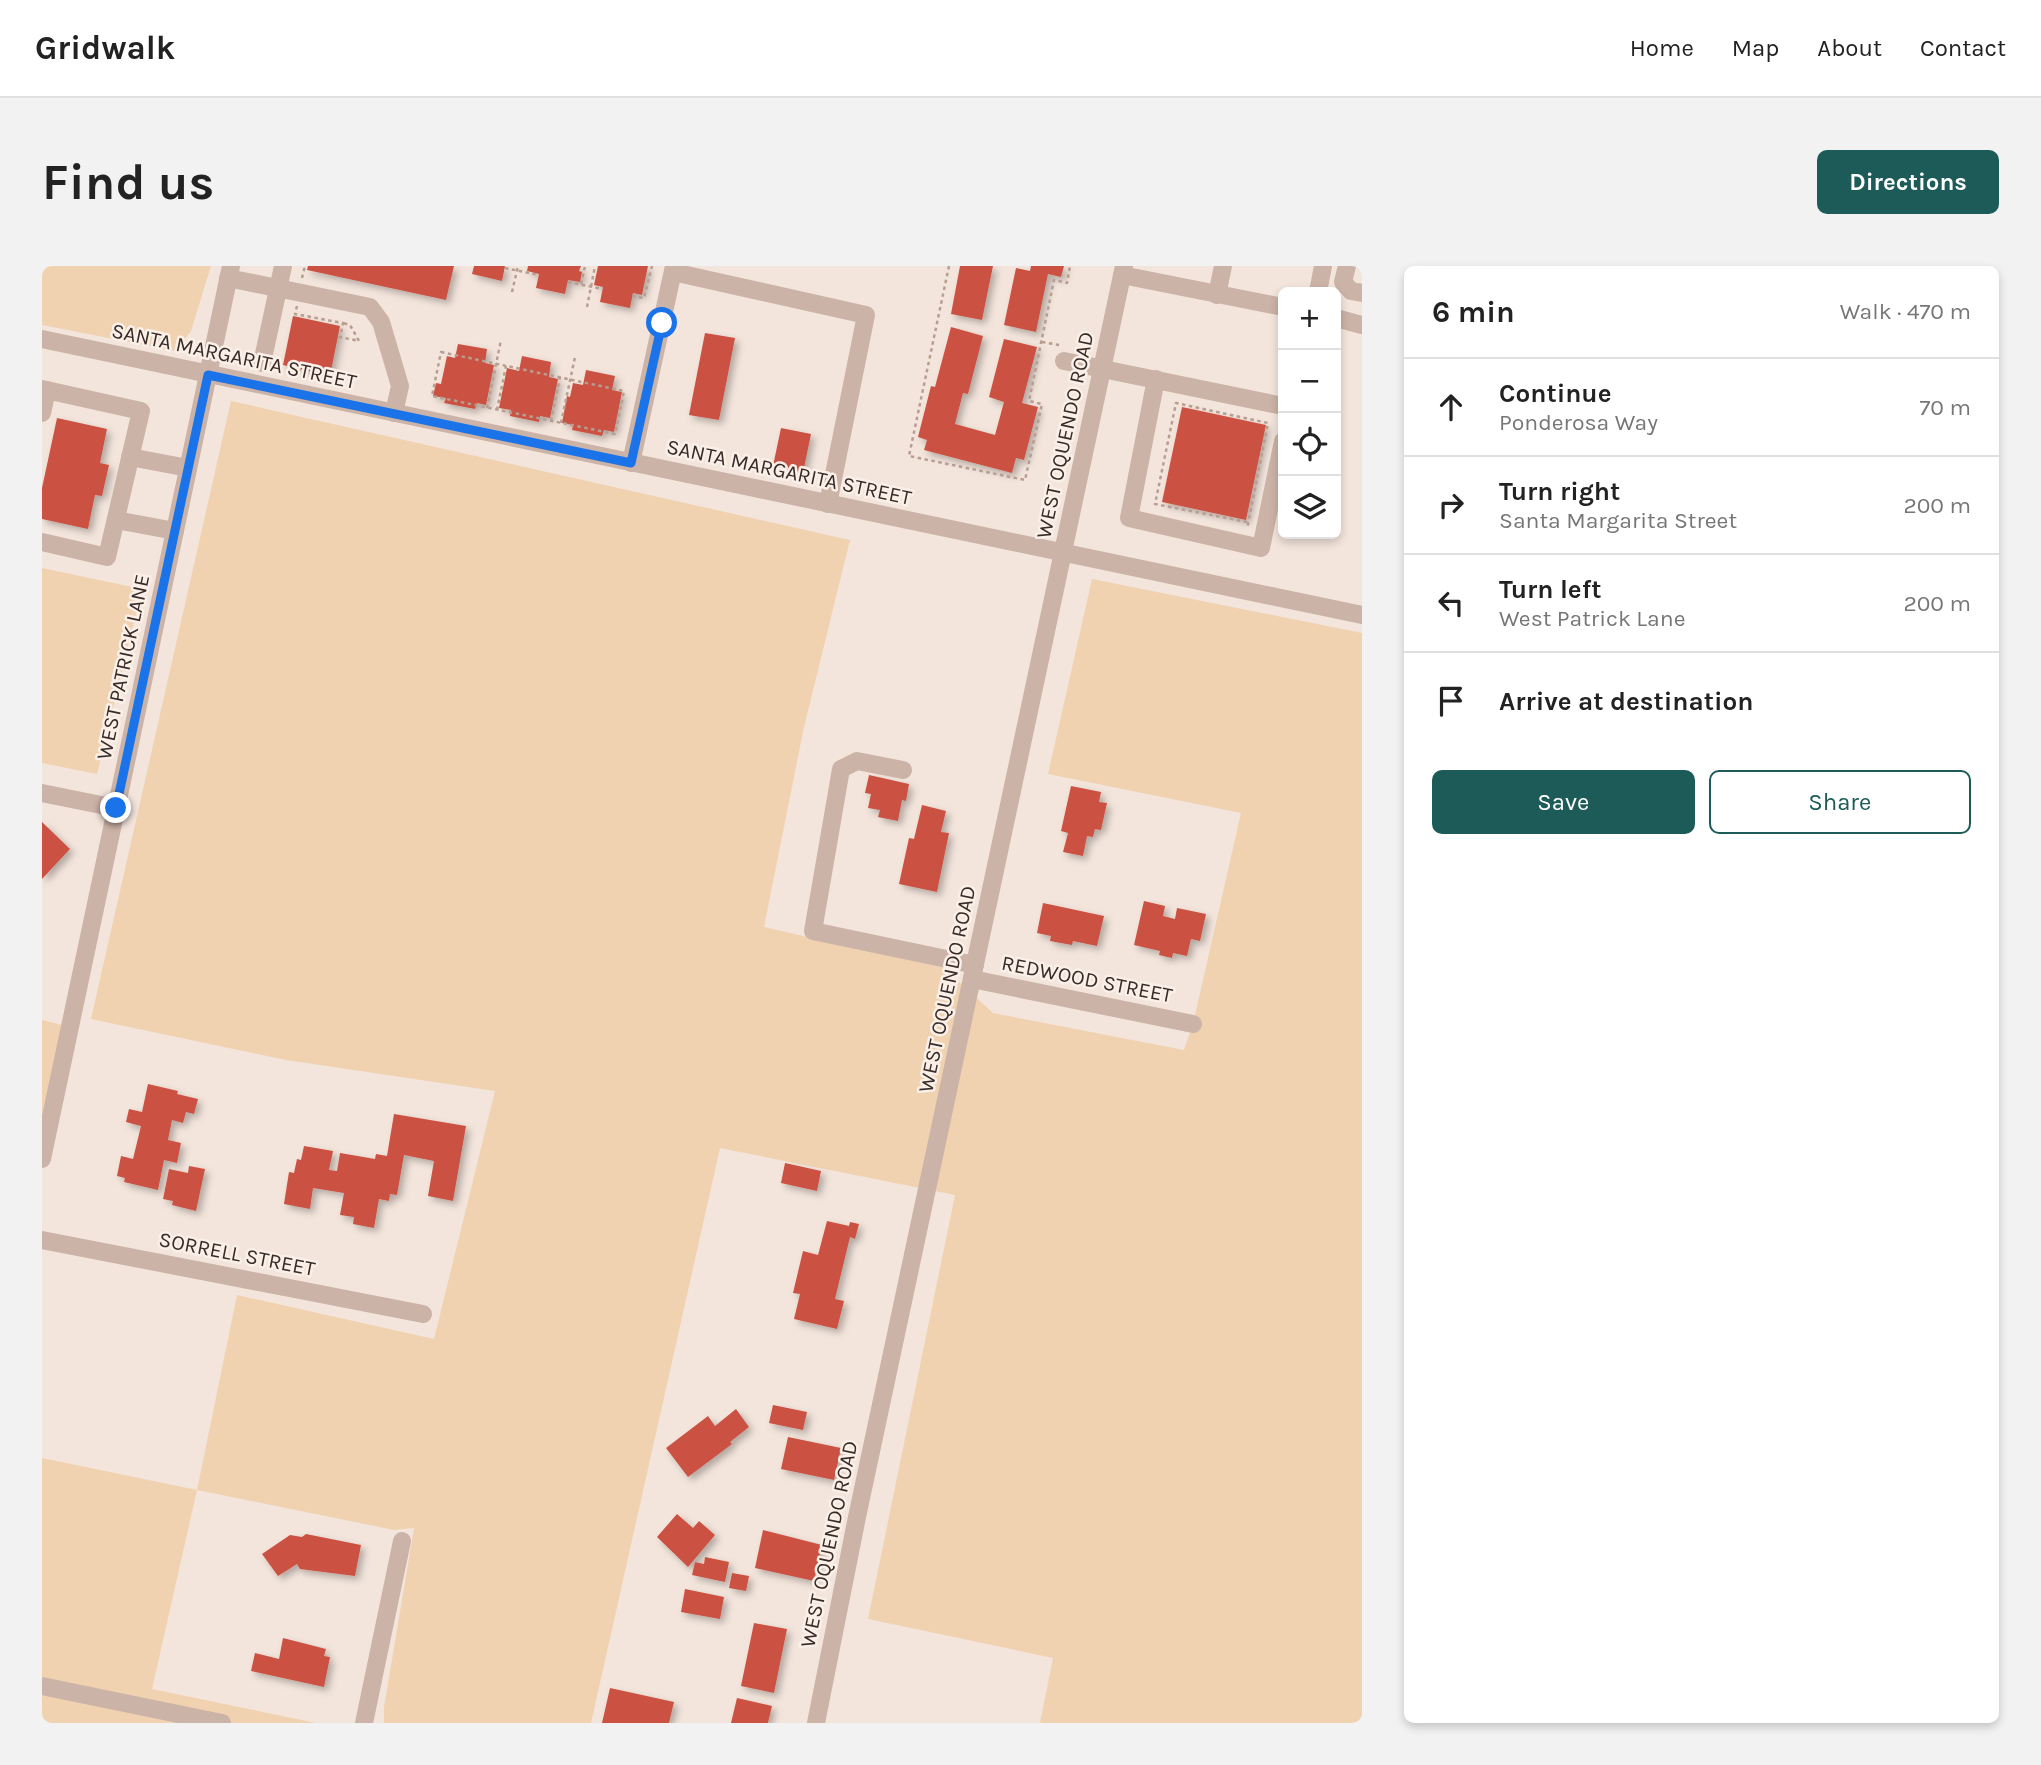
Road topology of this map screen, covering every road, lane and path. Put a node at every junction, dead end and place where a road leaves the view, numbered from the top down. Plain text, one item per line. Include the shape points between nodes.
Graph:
1 (283, 266) edge
2 (305, 266) edge
3 (518, 266) edge
4 (527, 266) edge
5 (585, 266) edge
6 (595, 266) edge
7 (652, 266) edge
8 (949, 266) edge
9 (1070, 266) edge
10 (1169, 266) edge
11 (1223, 266) edge
12 (1323, 266) edge
13 (1346, 266) edge
14 (505, 268) dead end
15 (674, 269) edge
16 (1123, 270) edge
17 (517, 271) junction
18 (230, 272) edge
19 (525, 273) junction
20 (539, 275) dead end
21 (568, 282) dead end
22 (581, 284) junction
23 (1165, 284) junction
24 (301, 285) dead end
25 (591, 286) junction
26 (1319, 287) edge
27 (278, 288) junction
28 (603, 289) dead end
29 (512, 292) dead end
30 (1362, 293) edge
31 (1217, 295) junction
32 (632, 296) dead end
33 (298, 302) dead end
34 (1278, 306) edge
35 (587, 307) dead end
36 (1341, 319) edge
37 (343, 323) junction
38 (1362, 324) edge
39 (42, 339) edge
40 (501, 340) dead end
41 (1041, 342) junction
42 (1065, 354) joint
43 (575, 357) dead end
44 (262, 363) dead end
45 (496, 364) junction
46 (506, 366) junction
47 (1103, 368) junction
48 (208, 375) junction
49 (560, 377) junction
50 (570, 379) junction
51 (1156, 379) junction
52 (44, 390) edge
53 (1176, 403) joint
54 (1278, 405) edge
55 (487, 408) junction
56 (497, 410) junction
57 (42, 413) edge
58 (394, 413) junction
59 (551, 421) junction
60 (561, 423) junction
61 (130, 457) junction
62 (631, 463) junction
63 (1278, 465) edge
64 (188, 468) junction
65 (828, 504) junction
66 (116, 520) junction
67 (175, 531) junction
68 (42, 542) edge
69 (1064, 550) junction
70 (1362, 615) edge
71 (904, 770) dead end
72 (42, 793) edge
73 (116, 808) junction
74 (974, 972) junction
75 (1193, 1024) dead end
76 (42, 1159) edge
77 (42, 1240) edge
78 (423, 1314) dead end
79 (402, 1541) dead end
80 (42, 1686) edge
81 (222, 1723) edge
82 (364, 1723) edge
83 (817, 1723) edge

1 - 27 street
2 - 24 path
3 - 17 path
4 - 19 path
5 - 22 path
6 - 25 path
7 - 32 path via 644,298
8 - 41 path via 909,456 1025,480 1042,404 1029,401
9 - 41 path via 1067,283 1054,281
10 - 23 street
11 - 31 street
12 - 26 street
13 - 30 street via 1343,282 1351,291
14 - 17 path
15 - 62 street
15 - 65 street via 866,315
16 - 23 street
16 - 47 street, WEST OQUENDO ROAD
17 - 19 path
17 - 29 path
18 - 27 street
18 - 48 street, WEST PATRICK LANE
19 - 20 path
21 - 22 path
22 - 25 path
23 - 31 street
25 - 28 path
25 - 35 path
27 - 44 street
27 - 58 street via 370,307 381,322 400,386
31 - 34 street
33 - 37 path via 295,314
36 - 38 street
37 - 37 path via 340,337 359,341 350,325
39 - 48 street, SANTA MARGARITA STREET
40 - 45 path
41 - 42 path
42 - 47 street
43 - 50 path
45 - 46 path
45 - 55 path
45 - 55 path via 441,352 432,396
46 - 49 path
46 - 56 path
47 - 51 street
47 - 69 street, WEST OQUENDO ROAD
48 - 58 street, SANTA MARGARITA STREET
48 - 64 street, WEST PATRICK LANE
49 - 50 path
49 - 59 path
50 - 60 path
50 - 60 path via 624,391 615,434
51 - 54 street
51 - 63 street via 1129,518 1261,548
52 - 57 street
52 - 61 street via 141,411
53 - 53 path via 1268,424 1247,522 1155,504
55 - 56 path
56 - 59 path
58 - 62 street, SANTA MARGARITA STREET
59 - 60 path
61 - 64 street
61 - 66 street
62 - 65 street, SANTA MARGARITA STREET
64 - 67 street, WEST PATRICK LANE
65 - 69 street, SANTA MARGARITA STREET
66 - 67 street
66 - 68 street via 107,556
67 - 73 street, WEST PATRICK LANE
69 - 70 street, SANTA MARGARITA STREET
69 - 74 street, WEST OQUENDO ROAD
71 - 74 street, REDWOOD STREET via 857,761 841,769 813,931
72 - 73 street
73 - 76 street, WEST PATRICK LANE
74 - 75 street, REDWOOD STREET
74 - 83 street, WEST OQUENDO ROAD
77 - 78 street, SORRELL STREET
79 - 82 street
80 - 81 street

